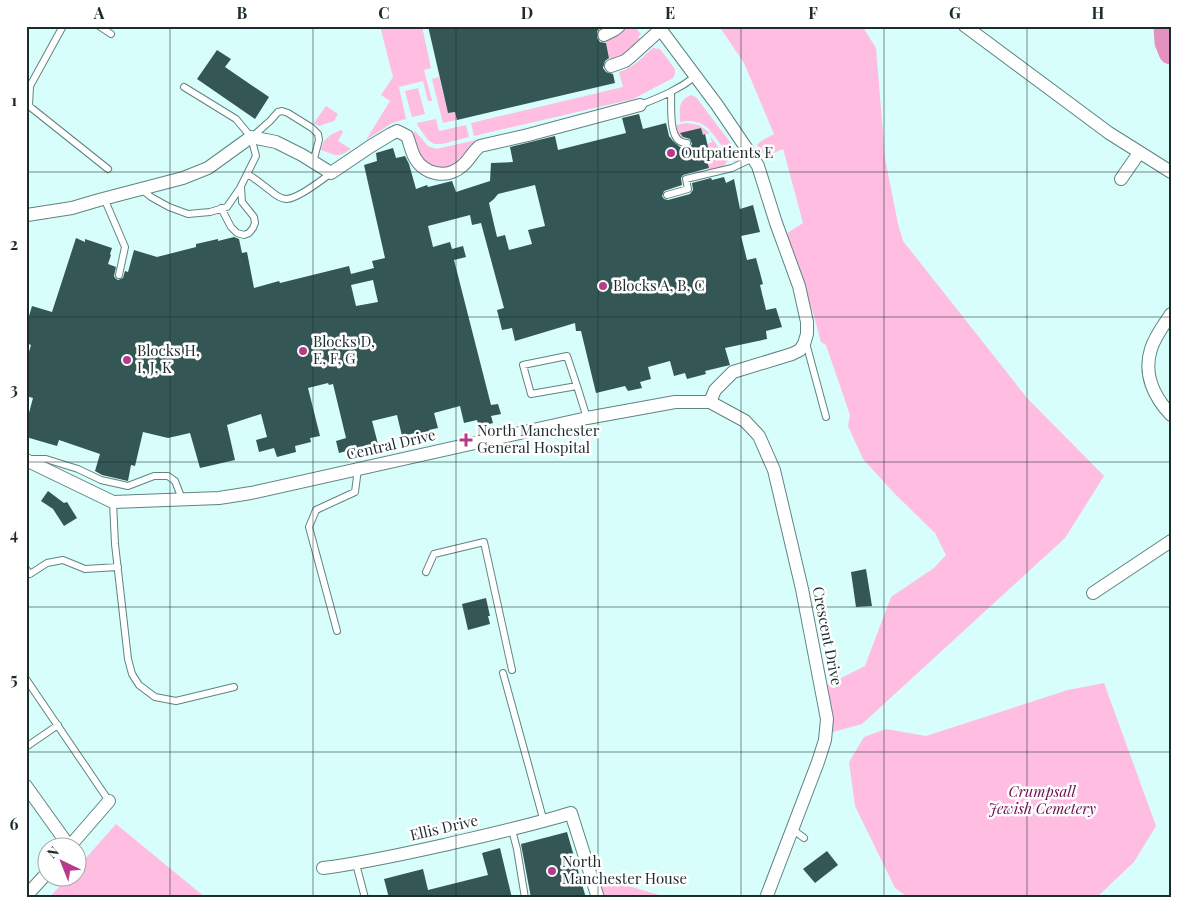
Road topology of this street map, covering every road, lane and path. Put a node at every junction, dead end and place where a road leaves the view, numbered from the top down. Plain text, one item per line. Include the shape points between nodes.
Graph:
1 (63, 26) edge
2 (99, 26) edge
3 (619, 26) edge
4 (965, 26) edge
5 (659, 28) edge
6 (111, 34) dead end
7 (604, 34) dead end
8 (611, 66) dead end
9 (696, 76) junction
10 (184, 87) dead end
11 (672, 92) junction
12 (640, 105) joint
13 (251, 137) junction
14 (687, 143) dead end
15 (1139, 153) junction
16 (754, 158) junction
17 (313, 162) junction
18 (108, 169) dead end
19 (1171, 172) edge
20 (331, 173) junction
21 (247, 174) junction
22 (1121, 180) dead end
23 (241, 186) junction
24 (141, 189) junction
25 (667, 195) dead end
26 (104, 198) junction
27 (221, 208) junction
28 (26, 215) edge
29 (119, 275) dead end
30 (1171, 314) edge
31 (806, 340) junction
32 (577, 386) junction
33 (710, 402) junction
34 (1171, 415) edge
35 (826, 417) dead end
36 (587, 418) junction
37 (26, 460) edge
38 (358, 469) junction
39 (182, 499) junction
40 (113, 502) junction
41 (1171, 541) edge
42 (118, 567) junction
43 (426, 572) dead end
44 (28, 574) edge
45 (1093, 593) dead end
46 (337, 631) dead end
47 (512, 670) dead end
48 (503, 673) dead end
49 (26, 679) edge
50 (234, 687) dead end
51 (58, 725) junction
52 (26, 747) edge
53 (26, 786) edge
54 (109, 801) joint
55 (544, 822) junction
56 (792, 829) junction
57 (512, 830) junction
58 (62, 836) edge
59 (78, 836) edge
60 (804, 838) dead end
61 (356, 864) junction
62 (323, 868) dead end
63 (38, 883) edge
64 (26, 896) edge
65 (365, 898) edge
66 (525, 898) edge
67 (598, 898) edge
68 (766, 898) edge

1 - 18 lane via 30,86 29,106
2 - 6 lane
3 - 7 street
4 - 15 street
5 - 8 street via 625,61
5 - 9 street
9 - 11 lane
9 - 16 street
10 - 13 lane via 236,119
11 - 12 lane
11 - 14 lane via 673,132 679,142
12 - 20 street via 480,146 463,165 443,174 427,170 418,162 407,136 397,132
13 - 17 street via 276,142
13 - 17 lane via 275,114 288,113 318,134
13 - 21 lane via 256,156
13 - 24 street via 208,168
15 - 19 street
15 - 22 street
16 - 25 lane via 732,168 686,179 688,189
16 - 31 street via 799,286 807,322
17 - 20 street
20 - 21 lane via 292,198 285,199
21 - 23 lane
23 - 27 lane via 226,207
23 - 27 lane via 242,202 254,217 249,233 237,233
24 - 26 street
24 - 27 lane via 169,207 188,214
26 - 28 street via 72,208
26 - 29 lane via 125,247
30 - 34 street via 1156,337 1148,362 1156,396
31 - 33 street via 800,350 792,354 733,372 715,390
31 - 35 lane
32 - 32 lane via 530,394 523,364 567,356
32 - 36 lane
33 - 36 street, Central Drive via 675,402
33 - 56 street, Crescent Drive via 745,422 760,436 774,470 802,589 827,719 825,740
36 - 38 street, Central Drive
37 - 39 lane via 46,459 128,486 154,476 168,476 175,481
37 - 40 street, Central Drive
38 - 39 street, Central Drive via 252,493
38 - 46 lane via 355,492 316,510 309,527
39 - 40 street, Central Drive
40 - 42 lane
41 - 45 street
42 - 44 lane via 85,569 63,560 47,563
42 - 50 lane via 128,659 139,685 155,697 176,701
43 - 47 lane via 434,554 484,542
48 - 55 lane
49 - 51 lane
51 - 52 lane
51 - 54 lane
53 - 58 street
54 - 59 street
55 - 57 street, Ellis Drive
55 - 67 street, Ellis Drive via 571,813
56 - 60 lane
56 - 68 street, Crescent Drive
57 - 61 street, Ellis Drive
57 - 66 lane
61 - 62 street, Ellis Drive
61 - 65 lane
63 - 64 street

